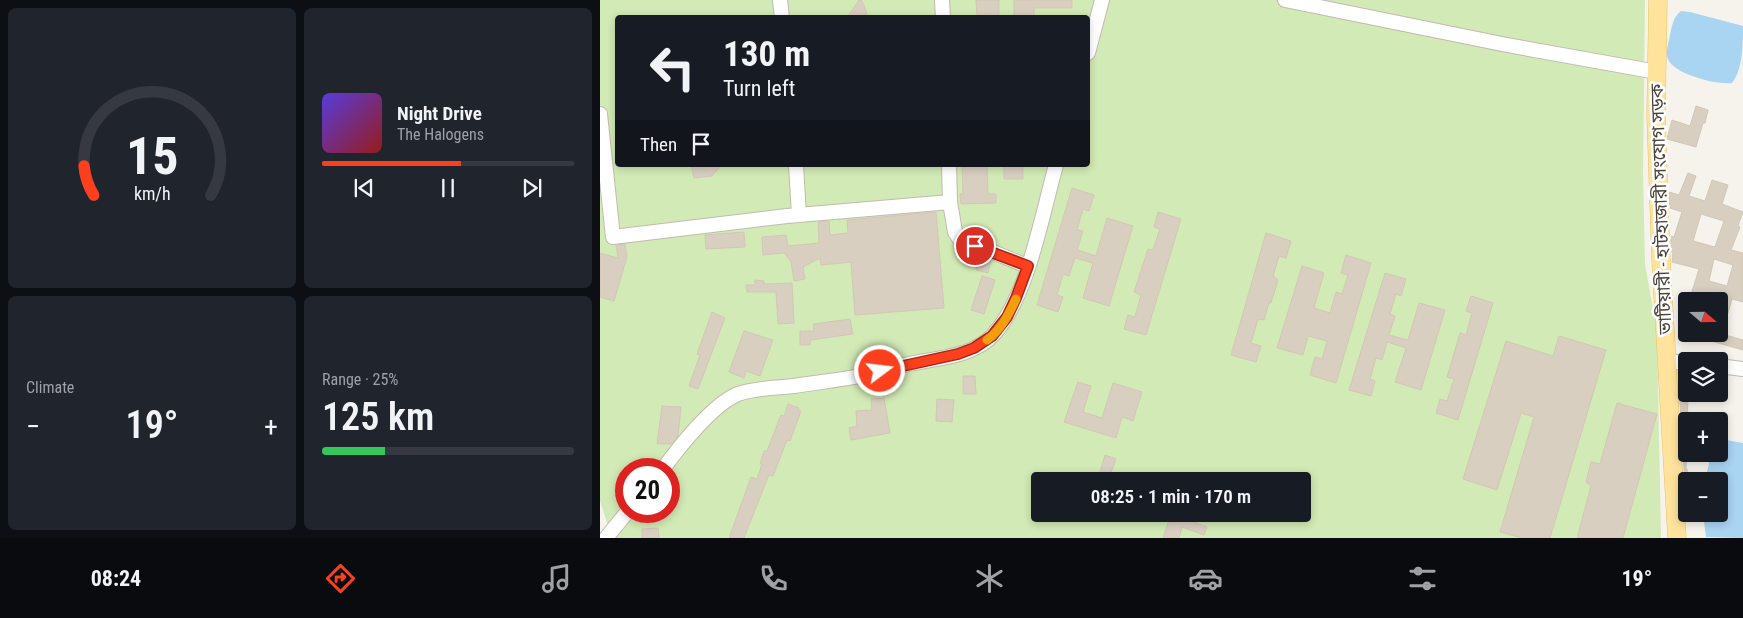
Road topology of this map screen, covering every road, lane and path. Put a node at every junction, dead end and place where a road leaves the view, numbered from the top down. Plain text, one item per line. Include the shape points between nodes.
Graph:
1 (780, 0) edge
2 (942, 0) edge
3 (1102, 0) edge
4 (1284, 0) edge
5 (1658, 0) edge
6 (782, 15) edge
7 (943, 15) edge
8 (1090, 45) edge
9 (1657, 72) junction
10 (600, 121) edge
11 (796, 167) edge
12 (949, 167) edge
13 (1055, 167) edge
14 (950, 202) junction
15 (799, 215) junction
16 (1028, 266) junction
17 (1667, 361) junction
18 (1678, 362) edge
19 (1728, 367) edge
20 (1743, 369) edge
21 (672, 458) edge
22 (618, 523) edge
23 (606, 538) edge
24 (1677, 538) edge

1 - 6 street
2 - 7 street
3 - 8 street
4 - 9 street via 1498,44
5 - 9 main road, ভাটিয়ারী - হাটহাজারী সংযোগ সড়ক
9 - 17 main road, ভাটিয়ারী - হাটহাজারী সংযোগ সড়ক
10 - 15 street via 613,237
11 - 15 street
12 - 14 street
13 - 16 street
14 - 15 street
14 - 16 street via 959,238
16 - 21 street via 1007,317 992,336 974,348 866,375 738,394 718,406
17 - 18 street
17 - 24 main road, ভাটিয়ারী - হাটহাজারী সংযোগ সড়ক
19 - 20 street
22 - 23 street

